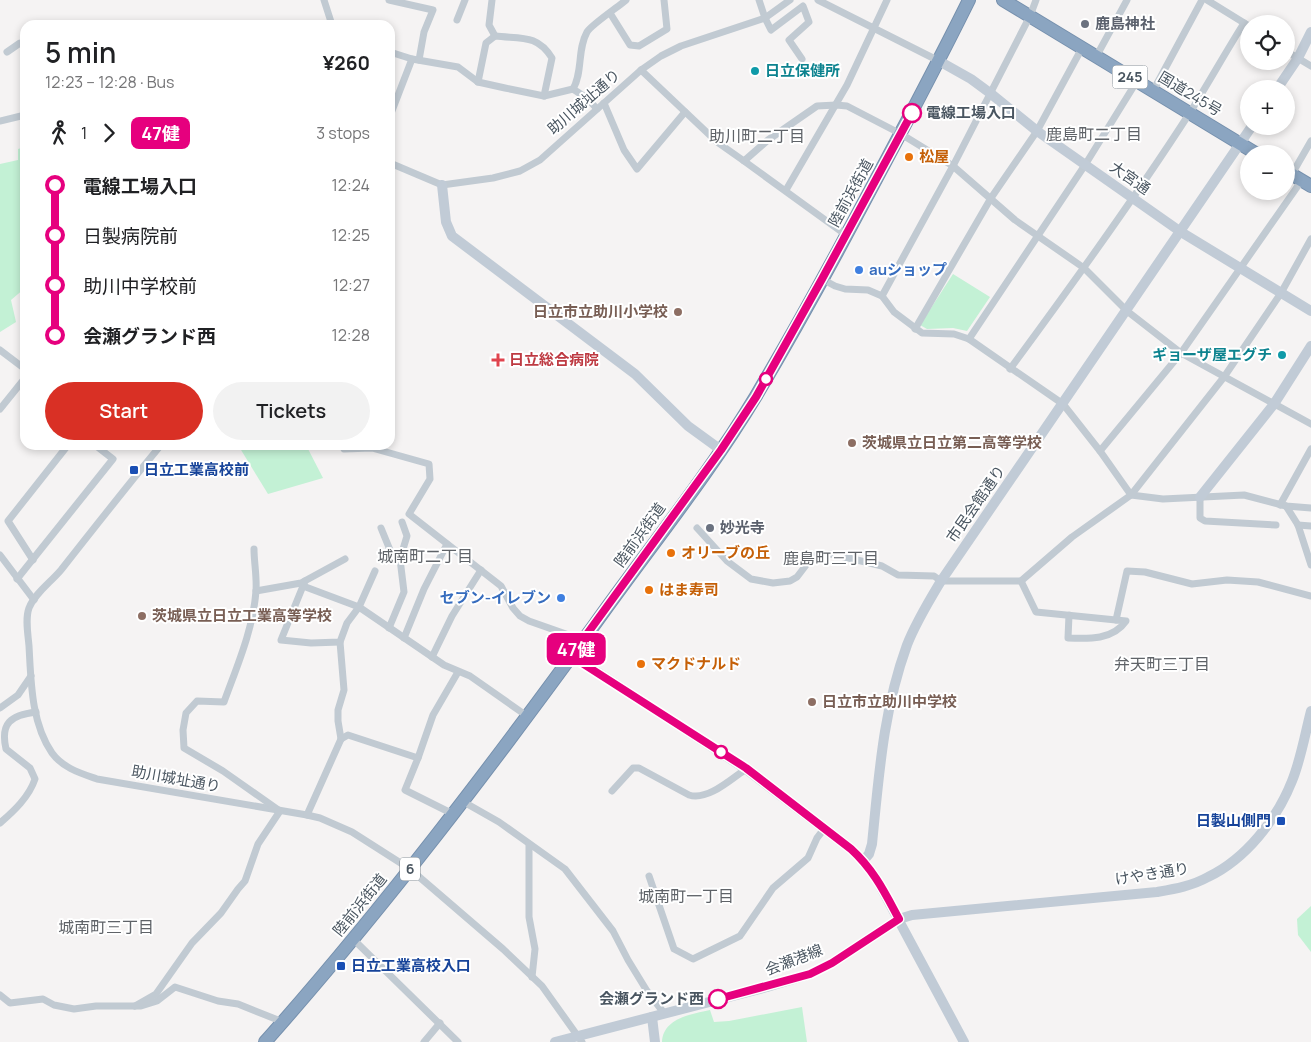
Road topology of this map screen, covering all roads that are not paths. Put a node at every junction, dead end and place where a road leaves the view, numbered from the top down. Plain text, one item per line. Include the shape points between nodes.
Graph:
1 (324, 0) edge
2 (389, 0) edge
3 (465, 0) edge
4 (492, 0) edge
5 (626, 0) edge
6 (664, 0) edge
7 (759, 0) edge
8 (790, 0) edge
9 (818, 0) edge
10 (887, 0) edge
11 (969, 0) edge
12 (1003, 0) edge
13 (1036, 0) edge
14 (1127, 0) edge
15 (1202, 0) edge
16 (1207, 0) edge
17 (610, 13) junction
18 (1030, 16) junction
19 (765, 18) junction
20 (330, 20) edge
21 (457, 20) dead end
22 (1240, 21) edge
23 (874, 27) junction
24 (1311, 32) edge
25 (1240, 34) edge
26 (495, 36) junction
27 (20, 43) edge
28 (1082, 48) junction
29 (7, 52) dead end
30 (395, 53) edge
31 (1295, 56) edge
32 (1096, 57) junction
33 (1298, 58) junction
34 (416, 59) junction
35 (802, 59) dead end
36 (939, 61) junction
37 (1311, 66) edge
38 (641, 70) junction
39 (1283, 80) edge
40 (1137, 81) junction
41 (478, 82) junction
42 (573, 89) junction
43 (1153, 91) junction
44 (990, 93) junction
45 (544, 96) junction
46 (604, 102) junction
47 (395, 104) edge
48 (836, 104) junction
49 (597, 109) junction
50 (686, 112) junction
51 (1190, 113) junction
52 (20, 116) edge
53 (0, 121) edge
54 (1037, 131) junction
55 (901, 134) junction
56 (1246, 135) edge
57 (1311, 141) edge
58 (1241, 144) junction
59 (744, 161) junction
60 (395, 165) edge
61 (1085, 165) junction
62 (953, 166) junction
63 (1298, 178) edge
64 (442, 185) junction
65 (786, 190) junction
66 (991, 198) junction
67 (1133, 198) junction
68 (1181, 232) junction
69 (846, 235) junction
70 (1038, 236) junction
71 (1311, 239) edge
72 (1084, 268) junction
73 (1240, 268) junction
74 (822, 279) junction
75 (1281, 293) junction
76 (882, 296) junction
77 (1127, 311) junction
78 (1311, 311) edge
79 (915, 329) junction
80 (969, 339) junction
81 (1311, 346) edge
82 (0, 350) edge
83 (1181, 353) junction
84 (20, 365) edge
85 (1010, 369) junction
86 (1224, 377) junction
87 (20, 384) edge
88 (1063, 404) junction
89 (1274, 404) junction
90 (0, 409) edge
91 (1311, 424) edge
92 (1311, 449) edge
93 (64, 450) edge
94 (100, 450) edge
95 (157, 450) edge
96 (379, 450) edge
97 (721, 450) junction
98 (1100, 451) junction
99 (1131, 495) junction
100 (1200, 498) junction
101 (1283, 505) junction
102 (1311, 508) edge
103 (402, 522) dead end
104 (1276, 525) dead end
105 (1298, 525) junction
106 (1311, 526) edge
107 (381, 528) dead end
108 (697, 528) dead end
109 (447, 544) junction
110 (254, 549) dead end
111 (0, 555) edge
112 (345, 559) dead end
113 (400, 559) junction
114 (33, 560) junction
115 (1311, 565) edge
116 (481, 570) junction
117 (375, 571) dead end
118 (17, 579) junction
119 (941, 581) junction
120 (1021, 581) junction
121 (304, 583) junction
122 (256, 591) junction
123 (1310, 594) edge
124 (34, 600) junction
125 (359, 607) junction
126 (1069, 615) junction
127 (1116, 620) junction
128 (389, 628) junction
129 (404, 638) junction
130 (582, 640) junction
131 (340, 642) junction
132 (571, 656) junction
133 (432, 657) junction
134 (458, 672) junction
135 (31, 676) junction
136 (0, 708) edge
137 (1311, 711) edge
138 (36, 712) junction
139 (527, 716) junction
140 (341, 739) junction
141 (418, 758) junction
142 (746, 768) junction
143 (612, 791) dead end
144 (462, 801) junction
145 (280, 811) junction
146 (453, 814) junction
147 (307, 815) junction
148 (0, 823) edge
149 (824, 829) junction
150 (530, 844) junction
151 (864, 861) junction
152 (410, 869) junction
153 (649, 876) dead end
154 (899, 919) junction
155 (353, 939) junction
156 (532, 977) junction
157 (0, 995) edge
158 (135, 1006) junction
159 (664, 1013) junction
160 (652, 1016) junction
161 (284, 1022) junction
162 (440, 1023) junction
163 (579, 1039) edge
164 (652, 1040) edge
165 (265, 1042) edge
166 (424, 1042) edge
167 (458, 1042) edge
168 (555, 1042) edge
169 (964, 1042) edge

1 - 20 street
2 - 34 street via 433,10
3 - 21 street
4 - 26 street via 489,25
5 - 17 street
6 - 17 street via 667,29 639,46 630,45
7 - 19 street
8 - 19 street, 助川城址通り
9 - 23 street
10 - 23 street
11 - 36 highway, 陸前浜街道 / 6
12 - 18 highway, 国道245号 / 245
13 - 18 street
14 - 32 street
15 - 43 street
16 - 22 street
17 - 42 street via 588,31
18 - 28 highway, 国道245号 / 245
18 - 44 street
19 - 35 street via 771,30 802,6 809,22 789,40
19 - 38 street, 助川城址通り via 671,50
23 - 36 street
23 - 48 street
24 - 33 street
25 - 51 street
26 - 41 street via 486,43
26 - 45 street via 535,40 545,47 552,58
27 - 29 street
28 - 32 highway, 国道245号 / 245
28 - 54 street
30 - 34 street
31 - 33 street
32 - 40 highway, 国道245号 / 245
33 - 37 street
33 - 39 street
34 - 41 street via 458,67
34 - 47 street
36 - 44 street, 大宮通
36 - 55 highway, 陸前浜街道 / 6
38 - 46 street, 助川城址通り
38 - 50 street
40 - 43 highway, 国道245号 / 245
40 - 61 street
41 - 45 street
42 - 45 street
42 - 49 street
43 - 51 highway, 国道245号 / 245
44 - 54 street, 大宮通
44 - 62 street
46 - 49 street, 助川城址通り
46 - 50 street via 624,150 637,170
48 - 55 street via 847,106
48 - 59 street via 817,106
48 - 65 street
49 - 64 street, 助川城址通り via 540,160 520,171
50 - 59 street via 716,142
51 - 58 highway, 国道245号 / 245
51 - 67 street
52 - 53 street
54 - 61 street, 大宮通
54 - 66 street
55 - 62 street
55 - 69 highway, 陸前浜街道 / 6
56 - 58 street, 市民会館通り
57 - 63 street
58 - 68 street, 市民会館通り
59 - 65 street
60 - 64 street
61 - 67 street, 大宮通
61 - 70 street
62 - 66 street
62 - 76 street
63 - 73 street
64 - 97 street via 446,222 452,236 635,374 688,426
65 - 69 street
66 - 70 street
66 - 79 street
67 - 68 street, 大宮通
67 - 72 street
68 - 73 street, 大宮通
68 - 77 street, 市民会館通り
69 - 74 highway, 陸前浜街道 / 6
70 - 72 street
70 - 80 street
71 - 75 street
72 - 77 street
72 - 85 street
73 - 75 street, 大宮通
73 - 83 street
74 - 76 street via 835,286 868,290
74 - 97 highway, 陸前浜街道 / 6 via 756,397
75 - 78 street, 大宮通
75 - 86 street
76 - 79 street via 894,312
77 - 83 street
77 - 88 street, 市民会館通り
79 - 80 street via 922,333 954,334
80 - 85 street
81 - 89 street
82 - 84 street
83 - 86 street
83 - 98 street
85 - 88 street
86 - 89 street
86 - 99 street
87 - 90 street
88 - 98 street
88 - 119 street, 市民会館通り
89 - 91 street
89 - 100 street
92 - 101 street
93 - 114 street via 8,521
94 - 114 street via 113,460
95 - 124 street, 助川城址通り
96 - 109 street via 429,464 430,479 409,514
97 - 130 highway, 陸前浜街道 / 6
98 - 99 street
99 - 100 street via 1163,499
99 - 120 street via 1072,537
100 - 101 street via 1244,495
100 - 104 street via 1200,518 1205,521
101 - 102 street
101 - 105 street
103 - 113 street via 408,536
105 - 106 street
105 - 115 street
107 - 113 street via 390,550
108 - 119 street via 727,561 751,579 773,583 790,581 797,578 813,556 832,554 882,566 898,575 934,576
109 - 116 street
109 - 129 street
110 - 122 street
111 - 118 street
112 - 121 street
113 - 128 street via 404,592
114 - 118 street
116 - 130 street via 501,586 520,616
116 - 133 street via 452,616
117 - 125 street
118 - 124 street
119 - 120 street
119 - 151 street, 市民会館通り via 908,644 890,702 880,758 872,844
120 - 126 street via 1036,612
121 - 122 street
121 - 125 street
121 - 131 street via 281,640
122 - 145 street via 248,635 224,702 197,702 186,713 184,748
123 - 127 street via 1258,582 1228,580 1192,584 1145,572 1127,572
124 - 135 street, 助川城址通り via 27,621
125 - 128 street
125 - 131 street via 347,623
126 - 127 street
126 - 127 street via 1068,638 1095,638 1111,634 1121,629 1126,621
128 - 129 street
129 - 133 street
130 - 132 highway, 陸前浜街道 / 6
131 - 140 street via 344,690 338,710
132 - 139 highway, 陸前浜街道 / 6
132 - 142 street
133 - 134 street
134 - 139 street via 470,676
134 - 141 street via 433,715
135 - 136 street via 18,695
135 - 138 street, 助川城址通り
137 - 154 street, けやき通り via 1294,778 1278,810 1239,856 1208,878 1157,892 926,913
138 - 145 street, 助川城址通り via 52,753 68,768 80,773 122,784
138 - 148 street via 24,713 6,724 6,749 30,768 35,779 14,811
139 - 144 highway, 陸前浜街道 / 6
140 - 141 street via 353,736
140 - 147 street
141 - 146 street via 405,790
142 - 143 street via 706,795 697,797 639,768 633,768
142 - 149 street
144 - 146 highway, 陸前浜街道 / 6
144 - 150 street
145 - 147 street, 助川城址通り
145 - 158 street via 258,844 245,881 221,913 192,943 156,994
146 - 152 highway, 陸前浜街道 / 6
147 - 152 street, 助川城址通り via 352,832
149 - 151 street
149 - 153 street via 808,858 773,888 740,936 692,959 674,950
150 - 156 street via 530,917 535,949
150 - 159 street via 565,870 613,931 647,991
151 - 154 street
152 - 155 highway, 陸前浜街道 / 6
152 - 156 street, 助川城址通り
154 - 159 street, 会瀬港線 via 810,974
154 - 169 street
155 - 161 highway, 陸前浜街道 / 6
155 - 162 street
156 - 163 street, 助川城址通り via 542,986
157 - 158 street via 10,1004 43,999 74,1009
158 - 161 street via 157,1001 175,987 238,1004
159 - 160 street, 会瀬港線
160 - 163 street, 会瀬港線
160 - 164 street
161 - 165 highway, 陸前浜街道 / 6
162 - 166 street
162 - 167 street
163 - 168 street, 会瀬港線

